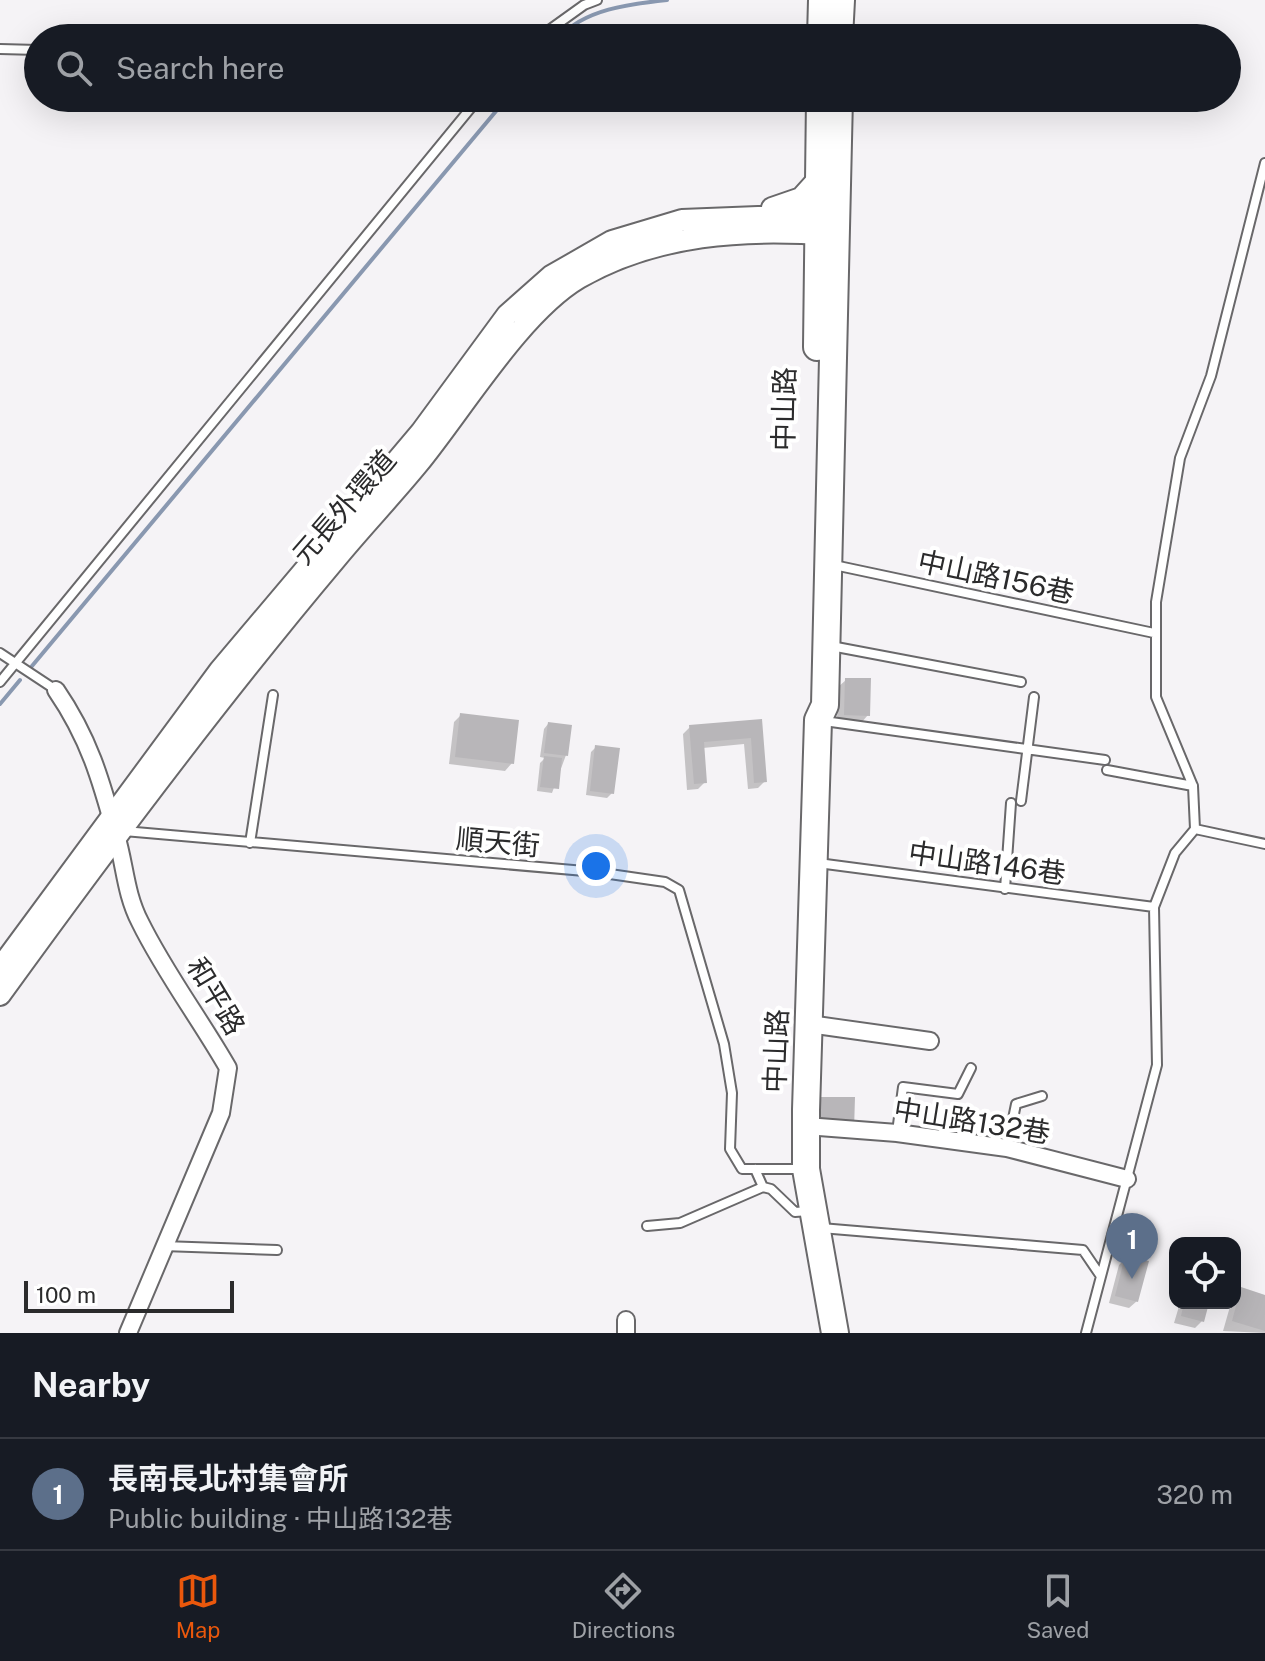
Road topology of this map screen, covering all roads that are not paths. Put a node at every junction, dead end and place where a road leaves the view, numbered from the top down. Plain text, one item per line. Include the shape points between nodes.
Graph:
1 (597, 0) edge
2 (822, 0) edge
3 (841, 0) edge
4 (558, 24) edge
5 (821, 24) edge
6 (840, 24) edge
7 (0, 49) edge
8 (24, 50) edge
9 (468, 112) edge
10 (820, 112) edge
11 (838, 112) edge
12 (1265, 163) edge
13 (820, 177) junction
14 (752, 214) junction
15 (829, 224) junction
16 (829, 564) junction
17 (1154, 633) junction
18 (827, 645) junction
19 (0, 653) edge
20 (16, 663) junction
21 (0, 682) edge
22 (1021, 682) dead end
23 (56, 690) joint
24 (273, 695) dead end
25 (1034, 697) dead end
26 (818, 720) junction
27 (1027, 747) junction
28 (1193, 786) junction
29 (117, 828) junction
30 (1195, 829) junction
31 (250, 843) junction
32 (1265, 844) edge
33 (815, 862) junction
34 (1005, 889) junction
35 (1154, 907) junction
36 (0, 968) edge
37 (0, 995) edge
38 (809, 1024) junction
39 (930, 1041) dead end
40 (971, 1068) dead end
41 (1042, 1096) dead end
42 (806, 1126) junction
43 (897, 1133) junction
44 (1007, 1148) junction
45 (755, 1169) junction
46 (806, 1169) junction
47 (1127, 1179) junction
48 (763, 1187) junction
49 (814, 1219) junction
50 (647, 1226) dead end
51 (162, 1246) junction
52 (277, 1250) dead end
53 (1101, 1277) junction
54 (128, 1333) edge
55 (835, 1333) edge
56 (1086, 1333) edge

1 - 4 lane
2 - 5 main road
3 - 6 main road
7 - 8 lane
9 - 20 lane
10 - 13 main road, 中山路
11 - 15 main road, 中山路
12 - 17 lane via 1211,376 1180,458
13 - 14 street via 801,198
13 - 15 main road, 中山路
14 - 15 street, 元長外環道
14 - 29 street, 元長外環道 via 682,220 612,241 551,276 507,315 421,432 220,670
15 - 16 main road, 中山路
15 - 26 main road, 中山路 via 811,707
15 - 29 street, 元長外環道 via 709,235 626,254 540,306 449,426
16 - 17 lane, 中山路156巷
16 - 18 main road, 中山路
17 - 28 lane via 1156,697
18 - 22 lane
18 - 26 main road, 中山路 via 825,705
19 - 20 lane
20 - 21 lane
20 - 23 lane
23 - 29 street, 和平路 via 81,727
24 - 31 lane
25 - 27 lane
26 - 27 lane
26 - 33 main road, 中山路
27 - 28 lane
27 - 34 lane
28 - 30 lane
29 - 31 lane, 順天街
29 - 36 street, 元長外環道
29 - 37 street, 元長外環道
29 - 51 street, 和平路 via 121,871 139,922 228,1068 221,1113
30 - 32 lane
30 - 35 lane via 1175,853
31 - 45 lane, 順天街 via 596,872 665,882 679,890 724,1044 732,1093 730,1149 742,1169
33 - 34 lane, 中山路146巷
33 - 38 main road, 中山路
34 - 35 lane, 中山路146巷
35 - 47 lane via 1157,1065
38 - 39 street
38 - 42 main road, 中山路
40 - 43 lane via 958,1094 903,1087
41 - 44 lane via 1016,1104
42 - 43 street, 中山路132巷
42 - 46 main road, 中山路
43 - 44 street, 中山路132巷
44 - 47 street, 中山路132巷
45 - 46 lane
45 - 48 lane
46 - 49 main road, 中山路
47 - 53 lane
48 - 49 lane via 795,1212
48 - 50 lane via 680,1223
49 - 53 lane via 1083,1250
49 - 55 main road, 中山路
51 - 52 lane
51 - 54 street, 和平路
53 - 56 lane

